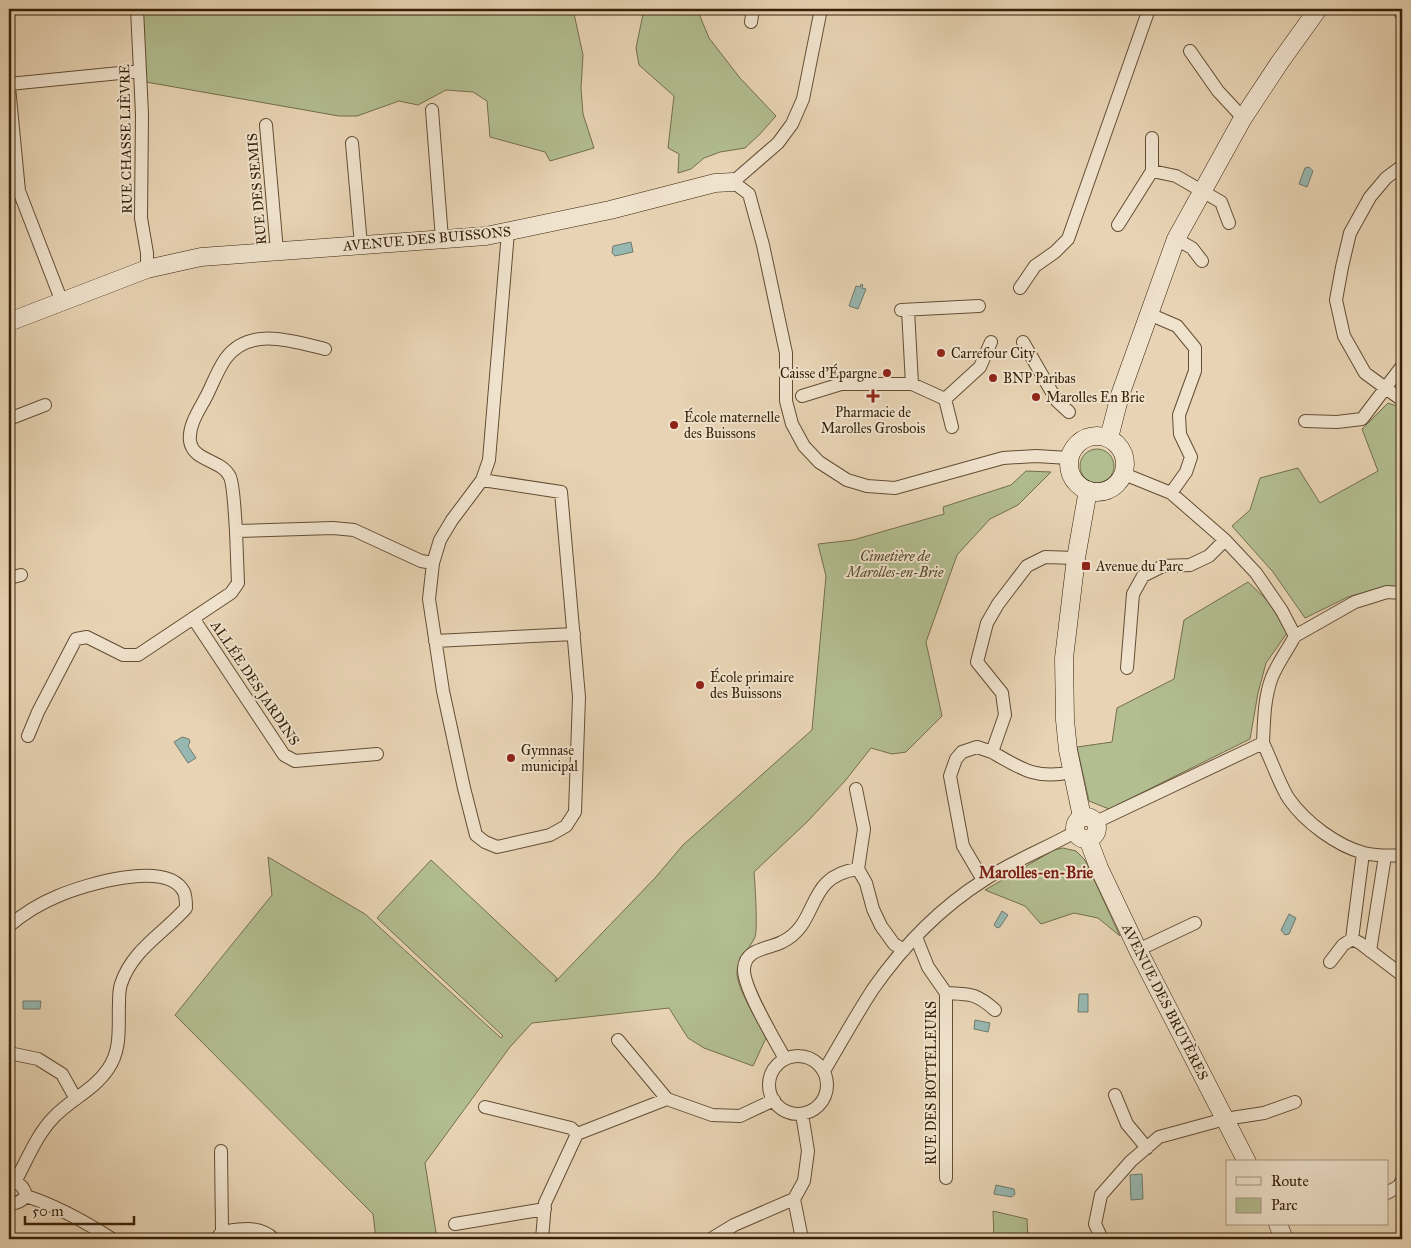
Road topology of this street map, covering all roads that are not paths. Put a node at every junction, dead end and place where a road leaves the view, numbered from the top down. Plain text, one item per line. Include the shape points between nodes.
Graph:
1 (137, 9) edge
2 (821, 9) edge
3 (1150, 9) edge
4 (1318, 9) edge
5 (1399, 9) edge
6 (1402, 15) edge
7 (1190, 51) dead end
8 (140, 71) junction
9 (9, 86) edge
10 (432, 110) dead end
11 (1243, 118) junction
12 (266, 125) dead end
13 (1152, 138) dead end
14 (352, 143) dead end
15 (1402, 166) edge
16 (1152, 171) junction
17 (733, 182) junction
18 (1203, 192) junction
19 (1229, 222) dead end
20 (1118, 224) dead end
21 (508, 232) junction
22 (442, 239) junction
23 (1176, 240) junction
24 (361, 246) junction
25 (277, 251) junction
26 (1202, 261) dead end
27 (147, 269) junction
28 (1020, 288) dead end
29 (62, 302) junction
30 (979, 306) dead end
31 (1149, 314) junction
32 (9, 322) edge
33 (991, 342) dead end
34 (1023, 342) dead end
35 (325, 349) dead end
36 (1402, 366) edge
37 (912, 384) junction
38 (1386, 389) junction
39 (802, 396) dead end
40 (945, 399) junction
41 (1402, 400) edge
42 (45, 405) dead end
43 (1069, 412) dead end
44 (9, 419) edge
45 (1305, 421) dead end
46 (952, 427) dead end
47 (1109, 438) junction
48 (1069, 458) junction
49 (1124, 474) junction
50 (482, 480) junction
51 (1088, 490) junction
52 (1170, 493) junction
53 (236, 530) junction
54 (1225, 540) junction
55 (1076, 558) junction
56 (434, 563) junction
57 (1402, 593) edge
58 (193, 618) junction
59 (574, 634) junction
60 (1295, 636) junction
61 (435, 641) junction
62 (1127, 668) dead end
63 (28, 736) dead end
64 (1263, 743) junction
65 (992, 752) junction
66 (378, 754) dead end
67 (1072, 772) junction
68 (856, 789) dead end
69 (1085, 828) junction
70 (1364, 853) junction
71 (1402, 855) edge
72 (1385, 856) junction
73 (858, 869) junction
74 (983, 880) junction
75 (1195, 923) dead end
76 (9, 926) edge
77 (916, 937) junction
78 (1352, 939) junction
79 (904, 950) junction
80 (1138, 950) junction
81 (1370, 951) junction
82 (1330, 962) dead end
83 (1402, 975) edge
84 (946, 993) junction
85 (994, 1010) dead end
86 (618, 1040) dead end
87 (9, 1053) edge
88 (785, 1059) junction
89 (824, 1071) junction
90 (1115, 1095) dead end
91 (76, 1099) junction
92 (667, 1099) junction
93 (774, 1100) junction
94 (1295, 1102) dead end
95 (485, 1107) dead end
96 (802, 1114) junction
97 (1225, 1118) junction
98 (577, 1134) junction
99 (1147, 1148) junction
100 (221, 1151) dead end
101 (1246, 1160) edge
102 (946, 1178) dead end
103 (1402, 1180) edge
104 (12, 1182) edge
105 (1388, 1192) edge
106 (26, 1196) junction
107 (794, 1199) junction
108 (9, 1204) edge
109 (545, 1209) junction
110 (455, 1224) dead end
111 (1279, 1226) edge
112 (219, 1236) edge
113 (112, 1239) edge
114 (274, 1239) edge
115 (542, 1239) edge
116 (711, 1239) edge
117 (802, 1239) edge
118 (1102, 1239) edge
119 (1284, 1239) edge

1 - 8 street, RUE CHASSE LIÈVRE
2 - 17 street via 803,99 792,124 778,144
3 - 28 street via 1068,239 1035,266
4 - 11 street
5 - 6 street
7 - 11 street via 1218,91
8 - 9 street
8 - 27 street, RUE CHASSE LIÈVRE via 141,218
9 - 29 street via 19,191
10 - 22 street
11 - 18 street
12 - 25 street, RUE DES SEMIS
13 - 16 street
14 - 24 street
15 - 38 street via 1386,178 1370,197 1350,233 1336,300 1344,336 1365,373
16 - 18 street via 1176,176
16 - 20 street
17 - 21 street, AVENUE DES BUISSONS via 715,182 610,210
17 - 48 street via 749,194 763,245 786,353 786,401 792,424 804,446 819,462 846,480 866,486 895,488 1003,458
18 - 19 street via 1221,202
18 - 23 street
21 - 22 street, AVENUE DES BUISSONS
21 - 50 street via 488,460
22 - 24 street, AVENUE DES BUISSONS
23 - 26 street via 1192,248
23 - 31 street
24 - 25 street, AVENUE DES BUISSONS
25 - 27 street, AVENUE DES BUISSONS via 201,258
27 - 29 street, AVENUE DES BUISSONS
29 - 32 street, AVENUE DES BUISSONS
30 - 37 street via 904,310
31 - 47 street via 1120,395
31 - 52 street via 1177,326 1194,348 1194,371 1179,416 1180,434 1191,457 1186,472
33 - 40 street via 980,367
34 - 43 street via 1057,400
35 - 53 street via 284,339 255,338 235,348 225,359 194,420 190,442 195,453 224,468 231,478
36 - 38 street
37 - 39 street via 841,384
37 - 40 street
38 - 41 street
38 - 45 street via 1362,418 1337,422
40 - 46 street
42 - 44 street
47 - 48 street via 1090,436 1080,442
47 - 49 street via 1123,452
48 - 51 street via 1070,471 1076,482
49 - 51 street via 1108,489
49 - 52 street
50 - 56 street via 440,540
50 - 59 street via 561,492
51 - 55 street, AVENUE DES BRUYÈRES
52 - 54 street
53 - 56 street via 354,530 422,561
53 - 58 street via 238,582 231,593
54 - 60 street via 1256,573
54 - 62 street via 1209,556 1190,565 1163,566 1144,576 1133,594
55 - 65 street via 1045,557 1027,566 987,623 977,662 1002,693 1005,715
55 - 67 street, AVENUE DES BRUYÈRES via 1064,658 1065,720
56 - 61 street via 429,599
57 - 60 street via 1386,592 1355,602
58 - 63 street via 138,655 123,655 87,637 76,639
58 - 66 street, ALLÉE DES JARDINS via 284,755 295,761
59 - 61 street
59 - 61 street via 579,697 575,812 566,826 550,835 497,847 476,835 443,691
60 - 64 street via 1268,690
64 - 69 street
64 - 70 street via 1289,799 1314,826 1345,846
65 - 67 street via 1015,766 1041,775
65 - 74 street via 977,748 962,752 950,776 963,846
67 - 69 street, AVENUE DES BRUYÈRES
68 - 73 street via 864,829
69 - 74 street
69 - 80 street, AVENUE DES BRUYÈRES via 1099,868
70 - 72 street
70 - 78 street
71 - 72 street
72 - 81 street
73 - 79 street via 880,926 894,944
73 - 88 street via 844,871 831,878 822,886 794,934 781,943 761,948 750,955 744,967 746,984
74 - 77 street
75 - 80 street
76 - 91 street via 56,896 92,883 140,876 163,877 174,882 184,893 186,908 130,962 120,986 118,1049 108,1070
77 - 79 street
77 - 84 street, RUE DES BOTTELEURS via 928,967
78 - 81 street
78 - 82 street via 1343,944
79 - 89 street via 873,990
80 - 97 street, AVENUE DES BRUYÈRES
81 - 83 street
84 - 85 street via 970,994
84 - 102 street, RUE DES BOTTELEURS
86 - 92 street
87 - 91 street via 38,1059 62,1074
88 - 89 street via 804,1056 816,1061
88 - 93 street via 777,1065 771,1077
89 - 96 street via 828,1083 825,1096 815,1109
90 - 99 street via 1127,1124
91 - 104 street via 53,1117
92 - 93 street via 712,1116 740,1116
92 - 98 street
93 - 96 street via 790,1113
94 - 97 street via 1264,1113
95 - 98 street via 571,1128
96 - 107 street via 808,1150 804,1181
97 - 99 street via 1159,1137
97 - 101 street, AVENUE DES BRUYÈRES
98 - 109 street
99 - 118 street via 1101,1195 1095,1224
100 - 112 street
103 - 105 street
104 - 106 street via 21,1186
106 - 108 street via 16,1204
106 - 113 street via 84,1221
107 - 116 street via 734,1225
107 - 117 street
109 - 110 street
109 - 115 street
111 - 119 street
112 - 114 street via 250,1227

